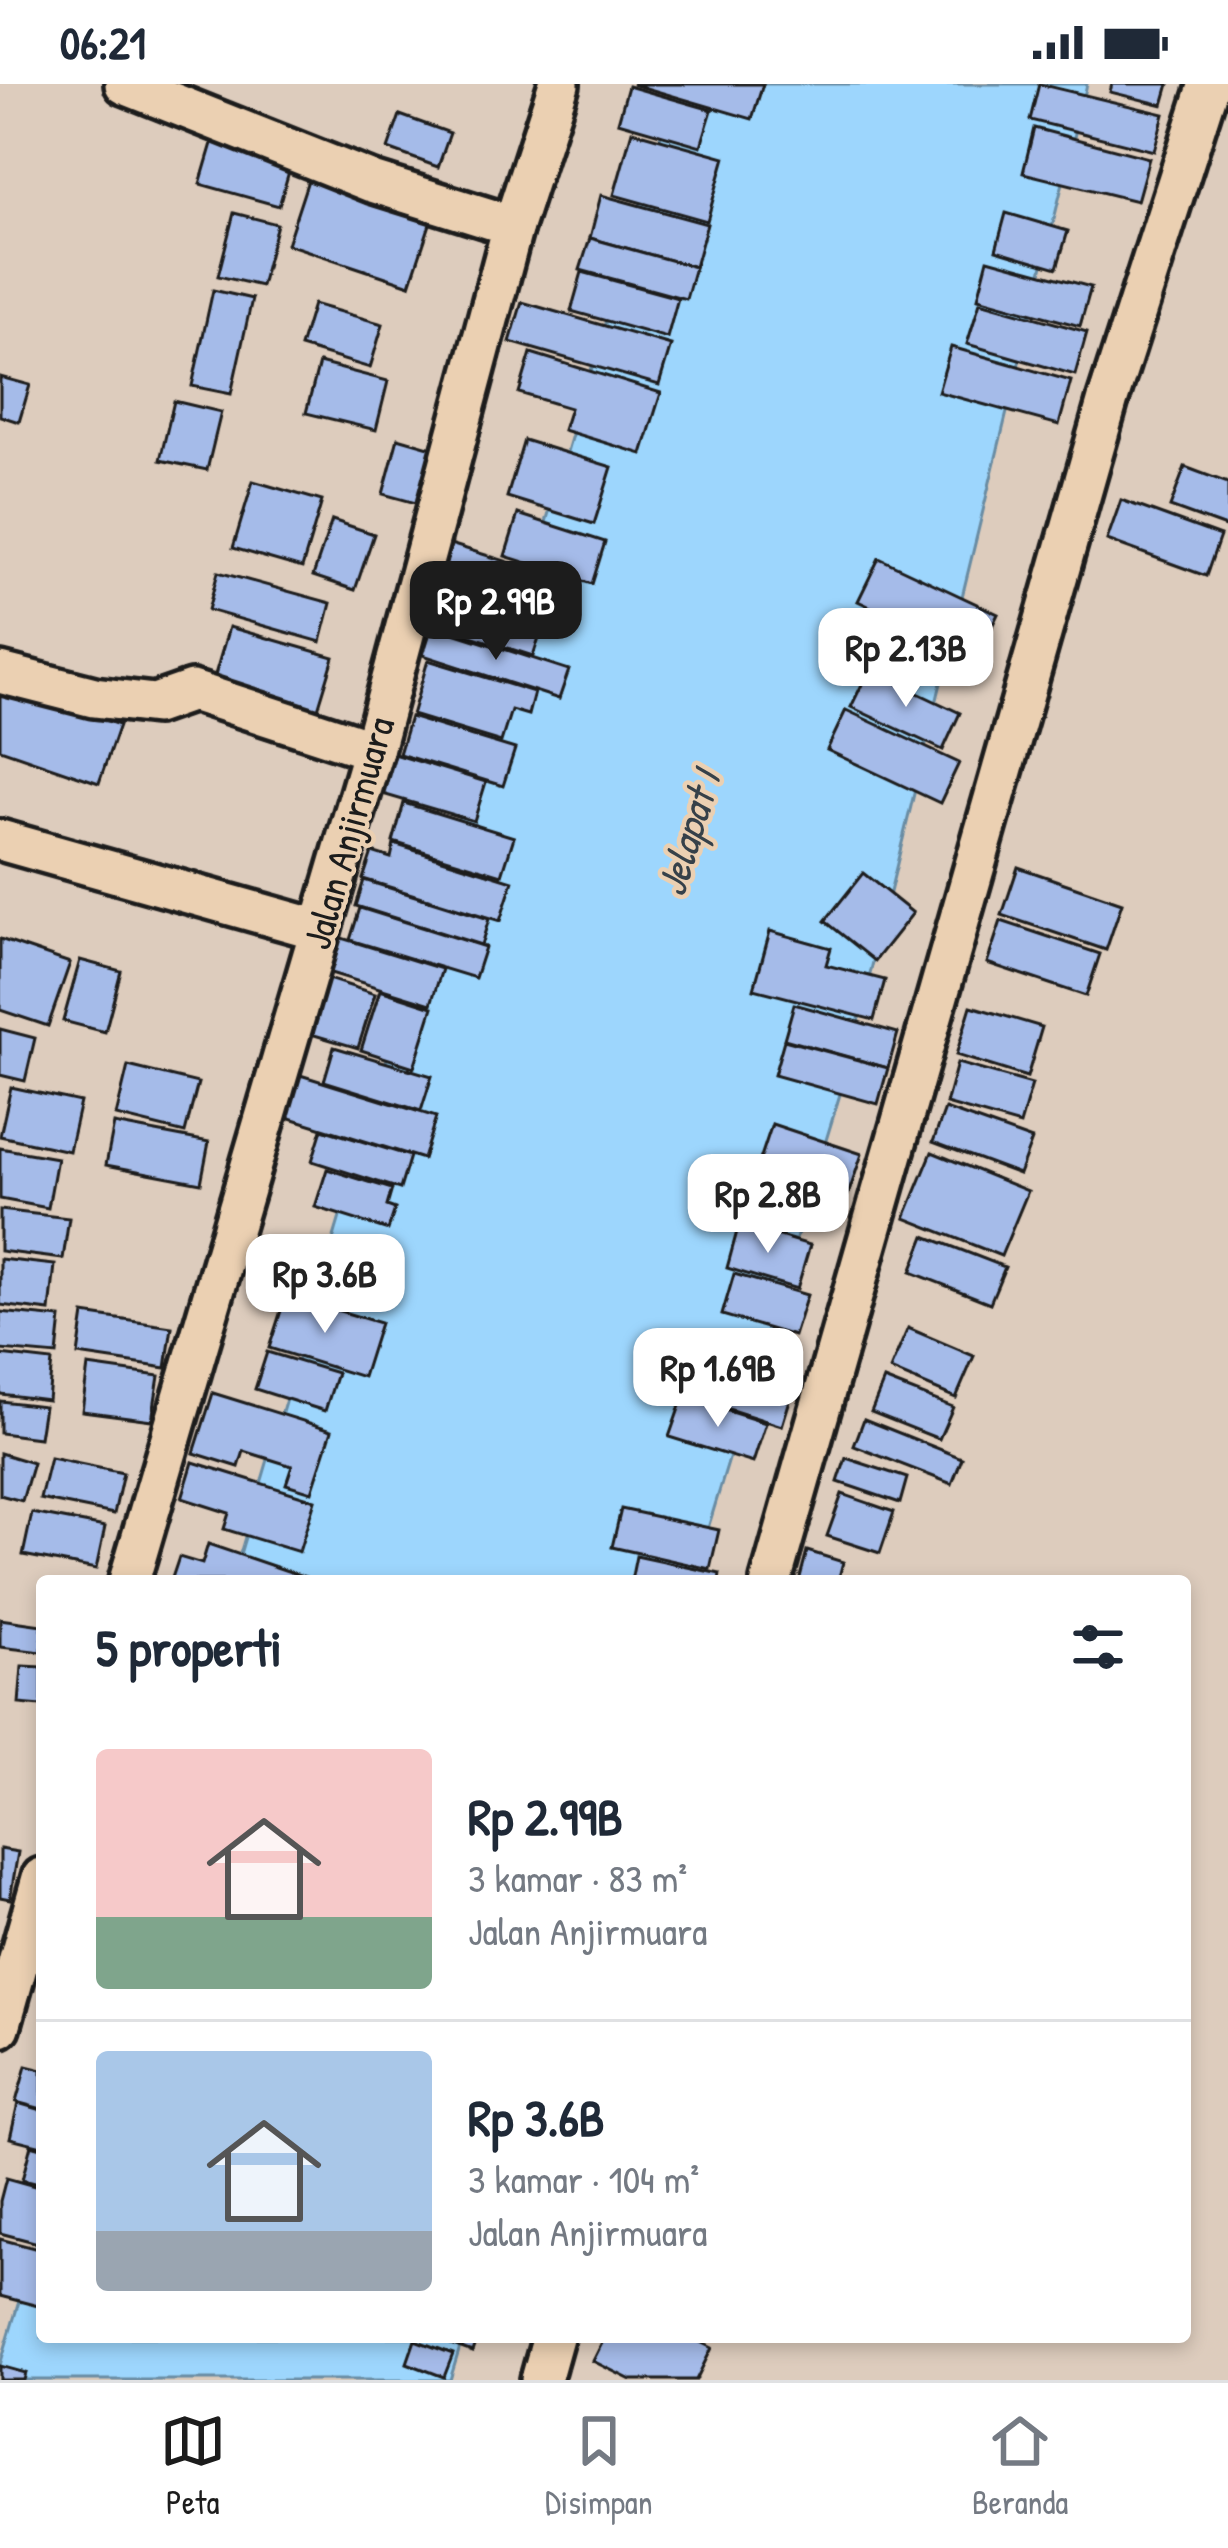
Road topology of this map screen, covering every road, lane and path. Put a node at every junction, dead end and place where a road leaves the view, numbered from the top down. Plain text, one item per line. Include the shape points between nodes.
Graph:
1 (125, 84) edge
2 (560, 84) edge
3 (1209, 84) edge
4 (513, 226) junction
5 (0, 673) edge
6 (373, 750) junction
7 (0, 840) edge
8 (320, 930) junction
9 (131, 1575) edge
10 (773, 1575) edge
11 (36, 1889) edge
12 (14, 1927) edge
13 (0, 2027) edge
14 (551, 2343) edge
15 (541, 2380) edge

1 - 4 street via 372,182
2 - 4 street, Jalan Anjirmuara
3 - 10 street via 1108,399
4 - 6 street, Jalan Anjirmuara
5 - 6 street via 155,704 192,691
6 - 8 street, Jalan Anjirmuara
7 - 8 street
8 - 9 street, Jalan Anjirmuara
11 - 12 street
12 - 13 street
14 - 15 street

